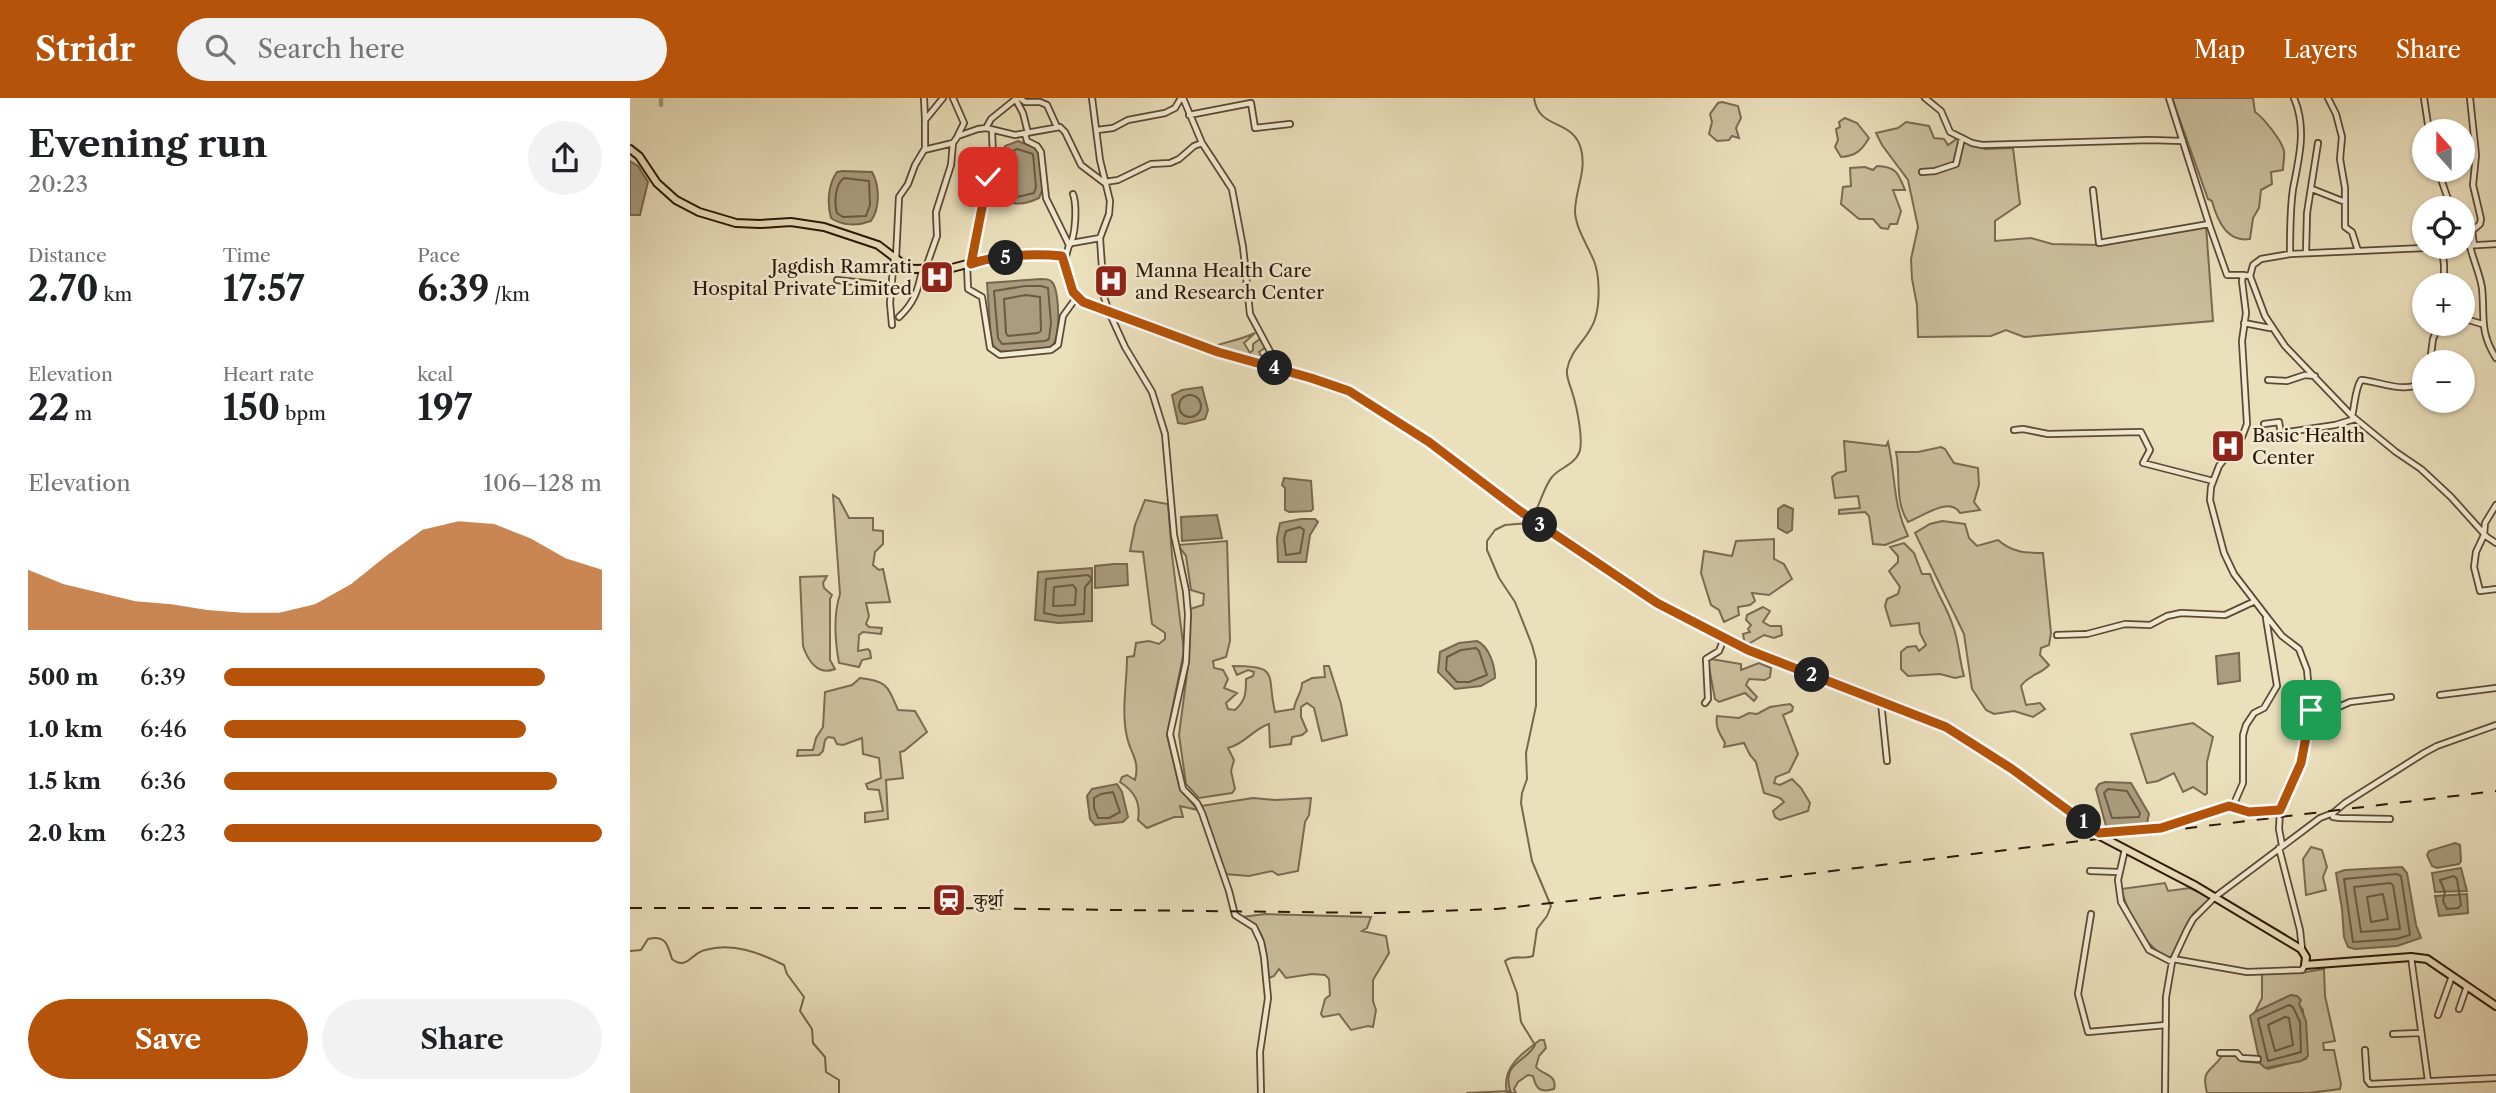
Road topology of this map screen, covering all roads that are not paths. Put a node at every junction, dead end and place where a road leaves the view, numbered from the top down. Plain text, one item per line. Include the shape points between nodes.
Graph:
1 (924, 98) edge
2 (943, 98) edge
3 (953, 98) edge
4 (1092, 98) edge
5 (1182, 98) edge
6 (1925, 98) edge
7 (2168, 98) edge
8 (2294, 98) edge
9 (2328, 98) edge
10 (2424, 98) edge
11 (2470, 98) edge
12 (1018, 99) edge
13 (1189, 115) junction
14 (2427, 119) edge
15 (925, 120) junction
16 (1290, 124) dead end
17 (1057, 127) junction
18 (986, 128) junction
19 (1097, 130) junction
20 (992, 131) junction
21 (1027, 134) junction
22 (958, 136) junction
23 (1962, 138) junction
24 (2183, 141) junction
25 (953, 143) junction
26 (1202, 143) junction
27 (2318, 143) dead end
28 (630, 149) edge
29 (925, 150) junction
30 (1922, 172) dead end
31 (1106, 183) junction
32 (2312, 189) junction
33 (2093, 190) dead end
34 (1073, 194) dead end
35 (2345, 202) junction
36 (2209, 225) junction
37 (2475, 228) edge
38 (1100, 238) junction
39 (2496, 244) edge
40 (1071, 245) junction
41 (2475, 246) edge
42 (2412, 248) edge
43 (2358, 251) junction
44 (2306, 253) junction
45 (2290, 254) junction
46 (1062, 256) junction
47 (895, 258) junction
48 (2472, 259) edge
49 (969, 265) junction
50 (923, 270) junction
51 (2248, 276) junction
52 (837, 280) dead end
53 (891, 289) junction
54 (1076, 298) junction
55 (1109, 312) junction
56 (899, 317) dead end
57 (2475, 322) edge
58 (2244, 323) junction
59 (2482, 324) junction
60 (892, 325) dead end
61 (2273, 331) junction
62 (2496, 358) edge
63 (1275, 368) junction
64 (2315, 376) junction
65 (2268, 380) dead end
66 (2412, 387) edge
67 (2354, 417) junction
68 (2264, 424) dead end
69 (2014, 430) dead end
70 (2213, 481) junction
71 (2496, 505) edge
72 (2484, 535) junction
73 (2496, 542) edge
74 (2496, 589) edge
75 (2253, 602) junction
76 (2267, 617) junction
77 (2057, 635) dead end
78 (1724, 638) junction
79 (2496, 688) edge
80 (2440, 695) dead end
81 (2391, 698) dead end
82 (1881, 702) junction
83 (1705, 703) dead end
84 (2309, 720) junction
85 (2496, 726) edge
86 (1887, 761) dead end
87 (2233, 806) junction
88 (2280, 810) junction
89 (2333, 813) junction
90 (2390, 819) dead end
91 (2099, 833) junction
92 (2280, 846) junction
93 (2125, 848) junction
94 (2090, 871) dead end
95 (2119, 872) junction
96 (2215, 897) junction
97 (2091, 914) dead end
98 (2301, 949) junction
99 (2411, 957) junction
100 (2173, 961) junction
101 (2305, 965) junction
102 (2452, 976) junction
103 (2467, 986) junction
104 (2496, 1006) edge
105 (2459, 1009) dead end
106 (2438, 1015) dead end
107 (2166, 1025) junction
108 (2421, 1033) junction
109 (2393, 1034) dead end
110 (2365, 1050) dead end
111 (2220, 1053) dead end
112 (2258, 1059) dead end
113 (2496, 1078) edge
114 (2428, 1081) junction
115 (1261, 1093) edge
116 (2165, 1093) edge

1 - 15 street
2 - 15 street
3 - 22 street via 964,123
4 - 19 street
5 - 13 street
5 - 19 street via 1171,111
6 - 23 street via 1941,111 1950,132
7 - 24 street
8 - 45 street via 2301,139
9 - 35 street via 2342,137
10 - 14 street
11 - 37 street via 2476,155 2473,184 2481,219
12 - 17 street via 1047,105
12 - 18 street
12 - 21 street
13 - 16 street via 1251,103 1255,128
13 - 26 street
15 - 29 street
17 - 21 street
17 - 31 street via 1065,132 1081,165
18 - 20 street
18 - 22 street
19 - 31 street
20 - 21 street
20 - 49 street via 993,156
21 - 40 street via 1027,141 1040,149 1046,198
22 - 25 street
23 - 24 street via 1993,146
23 - 30 street via 1956,163
24 - 36 street
25 - 29 street
25 - 50 street via 936,212 937,236
26 - 31 street via 1171,163 1152,164
26 - 63 street via 1232,189 1250,314
27 - 32 street
28 - 47 main road via 657,183 699,212 736,223 824,227 877,245
29 - 47 street via 899,197
31 - 38 street via 1109,214
32 - 35 street
32 - 44 street
33 - 36 street via 2099,243
34 - 40 street
35 - 43 street via 2344,227 2352,232
36 - 51 street via 2227,275
38 - 40 street
38 - 55 street
39 - 41 street
40 - 46 street
42 - 43 street
43 - 44 street
44 - 45 street
45 - 51 street via 2261,259
46 - 49 main road via 986,259
46 - 54 main road
47 - 50 main road via 907,267
47 - 53 street
48 - 59 street via 2481,287
49 - 50 main road
49 - 54 street via 968,289 982,297 990,348 1000,355 1058,345 1063,316
50 - 56 street via 911,306
51 - 58 street via 2242,281
51 - 61 street
52 - 53 street
53 - 60 street
54 - 55 main road
55 - 63 main road
55 - 115 street via 1152,391 1166,434 1172,522 1188,614 1186,662 1170,734 1183,789 1202,813 1235,915 1254,927 1261,942 1268,998 1260,1052
57 - 59 street
58 - 61 street via 2269,326
58 - 70 street via 2247,424
59 - 62 street
61 - 64 street
63 - 78 main road via 1349,391 1371,404 1657,603
64 - 65 street
64 - 67 street
66 - 67 street via 2361,380 2356,387
67 - 68 street via 2288,434 2281,433 2279,422
67 - 72 street via 2421,469
69 - 70 street via 2141,432 2150,450 2143,463
70 - 75 street via 2211,506 2224,553
71 - 72 street via 2485,523
72 - 73 street
72 - 74 street via 2474,567 2480,591
75 - 76 street
75 - 77 street via 2225,615 2181,613 2150,625
76 - 84 street via 2302,654 2310,694
76 - 87 street via 2277,686 2264,708 2246,725 2243,783
78 - 82 main road
78 - 83 street via 1706,659
79 - 80 street
81 - 84 street via 2350,702
82 - 86 street
82 - 91 main road via 1946,727
84 - 88 street via 2301,763
85 - 89 street via 2437,746
87 - 88 street via 2249,812
87 - 91 street via 2161,828
88 - 92 street
89 - 90 street via 2340,818
89 - 92 street
91 - 93 main road
92 - 96 street
92 - 98 street
93 - 95 street
93 - 96 main road
94 - 95 street
95 - 100 street via 2118,895 2137,932 2149,950
96 - 98 main road
96 - 100 street via 2193,919
97 - 107 street via 2078,995 2088,1032
98 - 101 main road
99 - 101 main road
99 - 102 main road via 2427,959
99 - 108 street
100 - 101 street via 2247,972 2302,970
100 - 107 street
102 - 103 main road
102 - 106 street
103 - 104 main road
103 - 105 street
107 - 116 street
108 - 109 street
108 - 114 street
110 - 114 street via 2369,1083
111 - 112 street
113 - 114 street

